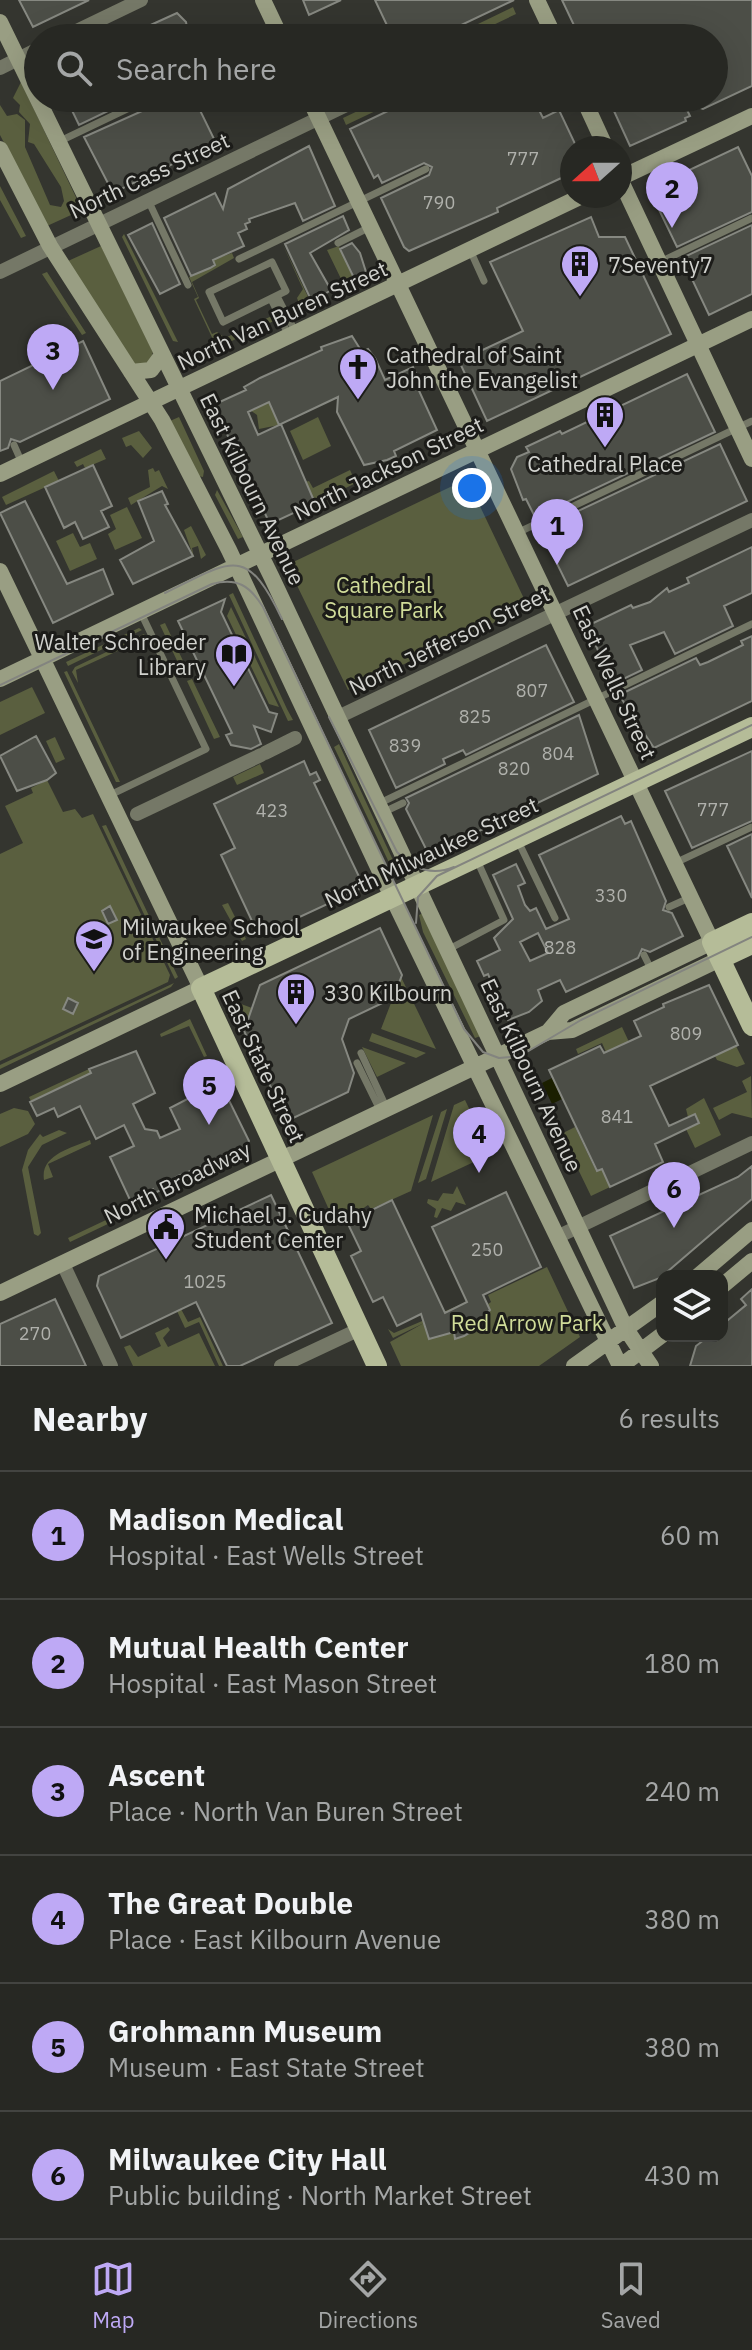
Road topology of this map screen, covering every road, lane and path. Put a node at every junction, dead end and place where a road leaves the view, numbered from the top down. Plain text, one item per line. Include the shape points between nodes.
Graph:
1 (141, 0) edge
2 (263, 0) edge
3 (537, 0) edge
4 (0, 22) edge
5 (91, 24) edge
6 (273, 24) edge
7 (548, 24) edge
8 (24, 56) edge
9 (17, 59) junction
10 (0, 68) edge
11 (24, 73) edge
12 (43, 112) edge
13 (121, 112) edge
14 (316, 112) edge
15 (332, 112) edge
16 (589, 112) edge
17 (752, 116) edge
18 (319, 118) junction
19 (600, 136) edge
20 (58, 142) junction
21 (0, 149) edge
22 (426, 169) dead end
23 (632, 172) edge
24 (5, 173) edge
25 (148, 200) junction
26 (359, 202) junction
27 (632, 203) edge
28 (560, 207) edge
29 (752, 218) edge
30 (98, 224) junction
31 (370, 227) junction
32 (338, 243) dead end
33 (50, 246) junction
34 (470, 250) junction
35 (239, 259) dead end
36 (660, 262) junction
37 (0, 272) edge
38 (484, 281) dead end
39 (398, 284) junction
40 (188, 285) dead end
41 (274, 297) junction
42 (752, 319) edge
43 (292, 334) junction
44 (698, 345) junction
45 (162, 355) junction
46 (131, 372) junction
47 (179, 388) junction
48 (150, 402) junction
49 (745, 424) edge
50 (14, 445) dead end
51 (477, 449) junction
52 (752, 459) edge
53 (22, 463) junction
54 (0, 474) edge
55 (221, 477) junction
56 (197, 488) junction
57 (752, 520) edge
58 (517, 533) junction
59 (260, 554) junction
60 (235, 566) junction
61 (0, 571) edge
62 (140, 611) junction
63 (556, 613) junction
64 (752, 624) edge
65 (42, 659) junction
66 (0, 679) edge
67 (597, 699) junction
68 (338, 717) junction
69 (752, 727) edge
70 (295, 738) dead end
71 (636, 782) junction
72 (108, 796) junction
73 (403, 803) dead end
74 (382, 807) junction
75 (137, 814) dead end
76 (752, 827) edge
77 (517, 839) junction
78 (476, 858) junction
79 (675, 863) junction
80 (418, 885) junction
81 (392, 896) junction
82 (691, 897) junction
83 (669, 907) dead end
84 (555, 918) dead end
85 (752, 923) edge
86 (752, 944) edge
87 (449, 949) junction
88 (716, 950) junction
89 (644, 955) dead end
90 (652, 971) junction
91 (201, 988) junction
92 (752, 1026) edge
93 (548, 1032) junction
94 (361, 1053) dead end
95 (499, 1056) junction
96 (357, 1063) dead end
97 (475, 1066) junction
98 (0, 1084) edge
99 (384, 1110) junction
100 (537, 1139) junction
101 (752, 1143) edge
102 (515, 1150) junction
103 (281, 1159) junction
104 (579, 1227) junction
105 (752, 1230) edge
106 (557, 1237) junction
107 (719, 1258) junction
108 (752, 1261) edge
109 (63, 1264) junction
110 (705, 1270) edge
111 (717, 1270) edge
112 (728, 1281) edge
113 (0, 1293) edge
114 (656, 1307) edge
115 (360, 1329) junction
116 (626, 1329) junction
117 (608, 1342) junction
118 (657, 1342) edge
119 (646, 1359) edge
120 (111, 1366) edge
121 (281, 1366) edge
122 (377, 1366) edge
123 (574, 1366) edge
124 (621, 1366) edge

1 - 5 street
2 - 6 main road
3 - 7 main road
4 - 9 main road, East Kilbourn Avenue
8 - 9 street
9 - 10 street
9 - 11 main road, East Kilbourn Avenue
12 - 20 main road, East Kilbourn Avenue
13 - 20 lane
14 - 18 main road, East Wells Street
15 - 18 street, North Cass Street
16 - 19 main road
17 - 23 main road
18 - 25 street, North Cass Street
18 - 26 main road, East Wells Street
20 - 30 main road, East Kilbourn Avenue
21 - 24 main road
22 - 26 lane
24 - 33 main road
25 - 30 street, North Cass Street
25 - 40 lane
26 - 31 main road, East Wells Street
26 - 35 lane
27 - 36 main road
28 - 34 main road, North Van Buren Street
29 - 36 lane
30 - 33 street, North Cass Street
30 - 45 main road, East Kilbourn Avenue
31 - 32 lane
31 - 39 main road, East Wells Street
33 - 37 street, North Cass Street
33 - 46 main road
34 - 38 lane
34 - 39 main road, North Van Buren Street
36 - 44 main road
39 - 43 main road, North Van Buren Street
39 - 51 main road, East Wells Street
41 - 41 lane via 286,291 272,262 209,292 223,322
41 - 43 lane
42 - 44 main road, North Jackson Street
43 - 47 main road, North Van Buren Street
44 - 49 main road
44 - 51 main road, North Jackson Street
45 - 46 main road via 151,370
45 - 47 main road, East Kilbourn Avenue
46 - 48 main road
47 - 48 main road, North Van Buren Street
47 - 55 main road, East Kilbourn Avenue
48 - 53 main road, North Van Buren Street
48 - 56 main road
49 - 52 main road
49 - 58 lane
50 - 53 lane
51 - 58 main road, East Wells Street
51 - 59 main road, North Jackson Street
53 - 54 main road, North Van Buren Street
55 - 56 main road
55 - 59 main road, East Kilbourn Avenue
56 - 60 main road
57 - 63 street, North Jefferson Street
58 - 63 main road, East Wells Street
59 - 60 main road, North Jackson Street
59 - 68 main road, East Kilbourn Avenue
60 - 62 main road, North Jackson Street
60 - 81 main road
61 - 65 main road, East State Street
62 - 65 main road, North Jackson Street
62 - 72 lane via 206,749
63 - 67 main road, East Wells Street
63 - 68 street, North Jefferson Street
64 - 67 lane
65 - 66 main road, North Jackson Street
65 - 72 main road, East State Street
67 - 71 main road, East Wells Street
67 - 74 lane
68 - 74 main road, East Kilbourn Avenue
69 - 71 main road, North Milwaukee Street
70 - 75 street
71 - 77 main road, North Milwaukee Street
71 - 79 main road, East Wells Street
72 - 91 main road, East State Street
73 - 74 lane
74 - 80 main road, East Kilbourn Avenue
76 - 79 lane
77 - 78 main road, North Milwaukee Street
77 - 84 lane
78 - 80 main road, North Milwaukee Street
78 - 87 lane via 504,920
79 - 82 main road, East Wells Street
80 - 81 main road, North Milwaukee Street
80 - 87 main road, East Kilbourn Avenue
81 - 91 main road, North Milwaukee Street
81 - 97 main road
82 - 83 lane
82 - 88 main road, East Wells Street
85 - 88 main road, North Broadway
86 - 88 main road, North Broadway
87 - 95 main road, East Kilbourn Avenue
88 - 90 main road, North Broadway
88 - 92 main road, East Wells Street
88 - 93 main road, North Broadway via 572,1030
89 - 90 lane
90 - 93 main road, North Broadway via 564,1013
91 - 98 main road, North Milwaukee Street
91 - 103 main road, East State Street
93 - 95 main road, North Broadway
94 - 99 lane
95 - 97 main road, North Broadway
95 - 100 main road, East Kilbourn Avenue
96 - 99 lane
97 - 99 main road, North Broadway
97 - 102 main road
99 - 103 main road, North Broadway
100 - 102 main road
100 - 104 main road, East Kilbourn Avenue
101 - 104 street
102 - 106 main road
103 - 109 main road, North Broadway
103 - 115 main road, East State Street
104 - 106 street
104 - 116 main road, East Kilbourn Avenue
105 - 107 main road
106 - 117 main road
107 - 110 main road
107 - 111 main road
108 - 112 main road
109 - 113 main road, North Broadway
109 - 120 street
114 - 116 main road
115 - 121 street
115 - 122 main road, East State Street
116 - 117 main road
116 - 119 main road, East Kilbourn Avenue
117 - 123 main road
117 - 124 main road
118 - 119 main road
119 - 124 main road

